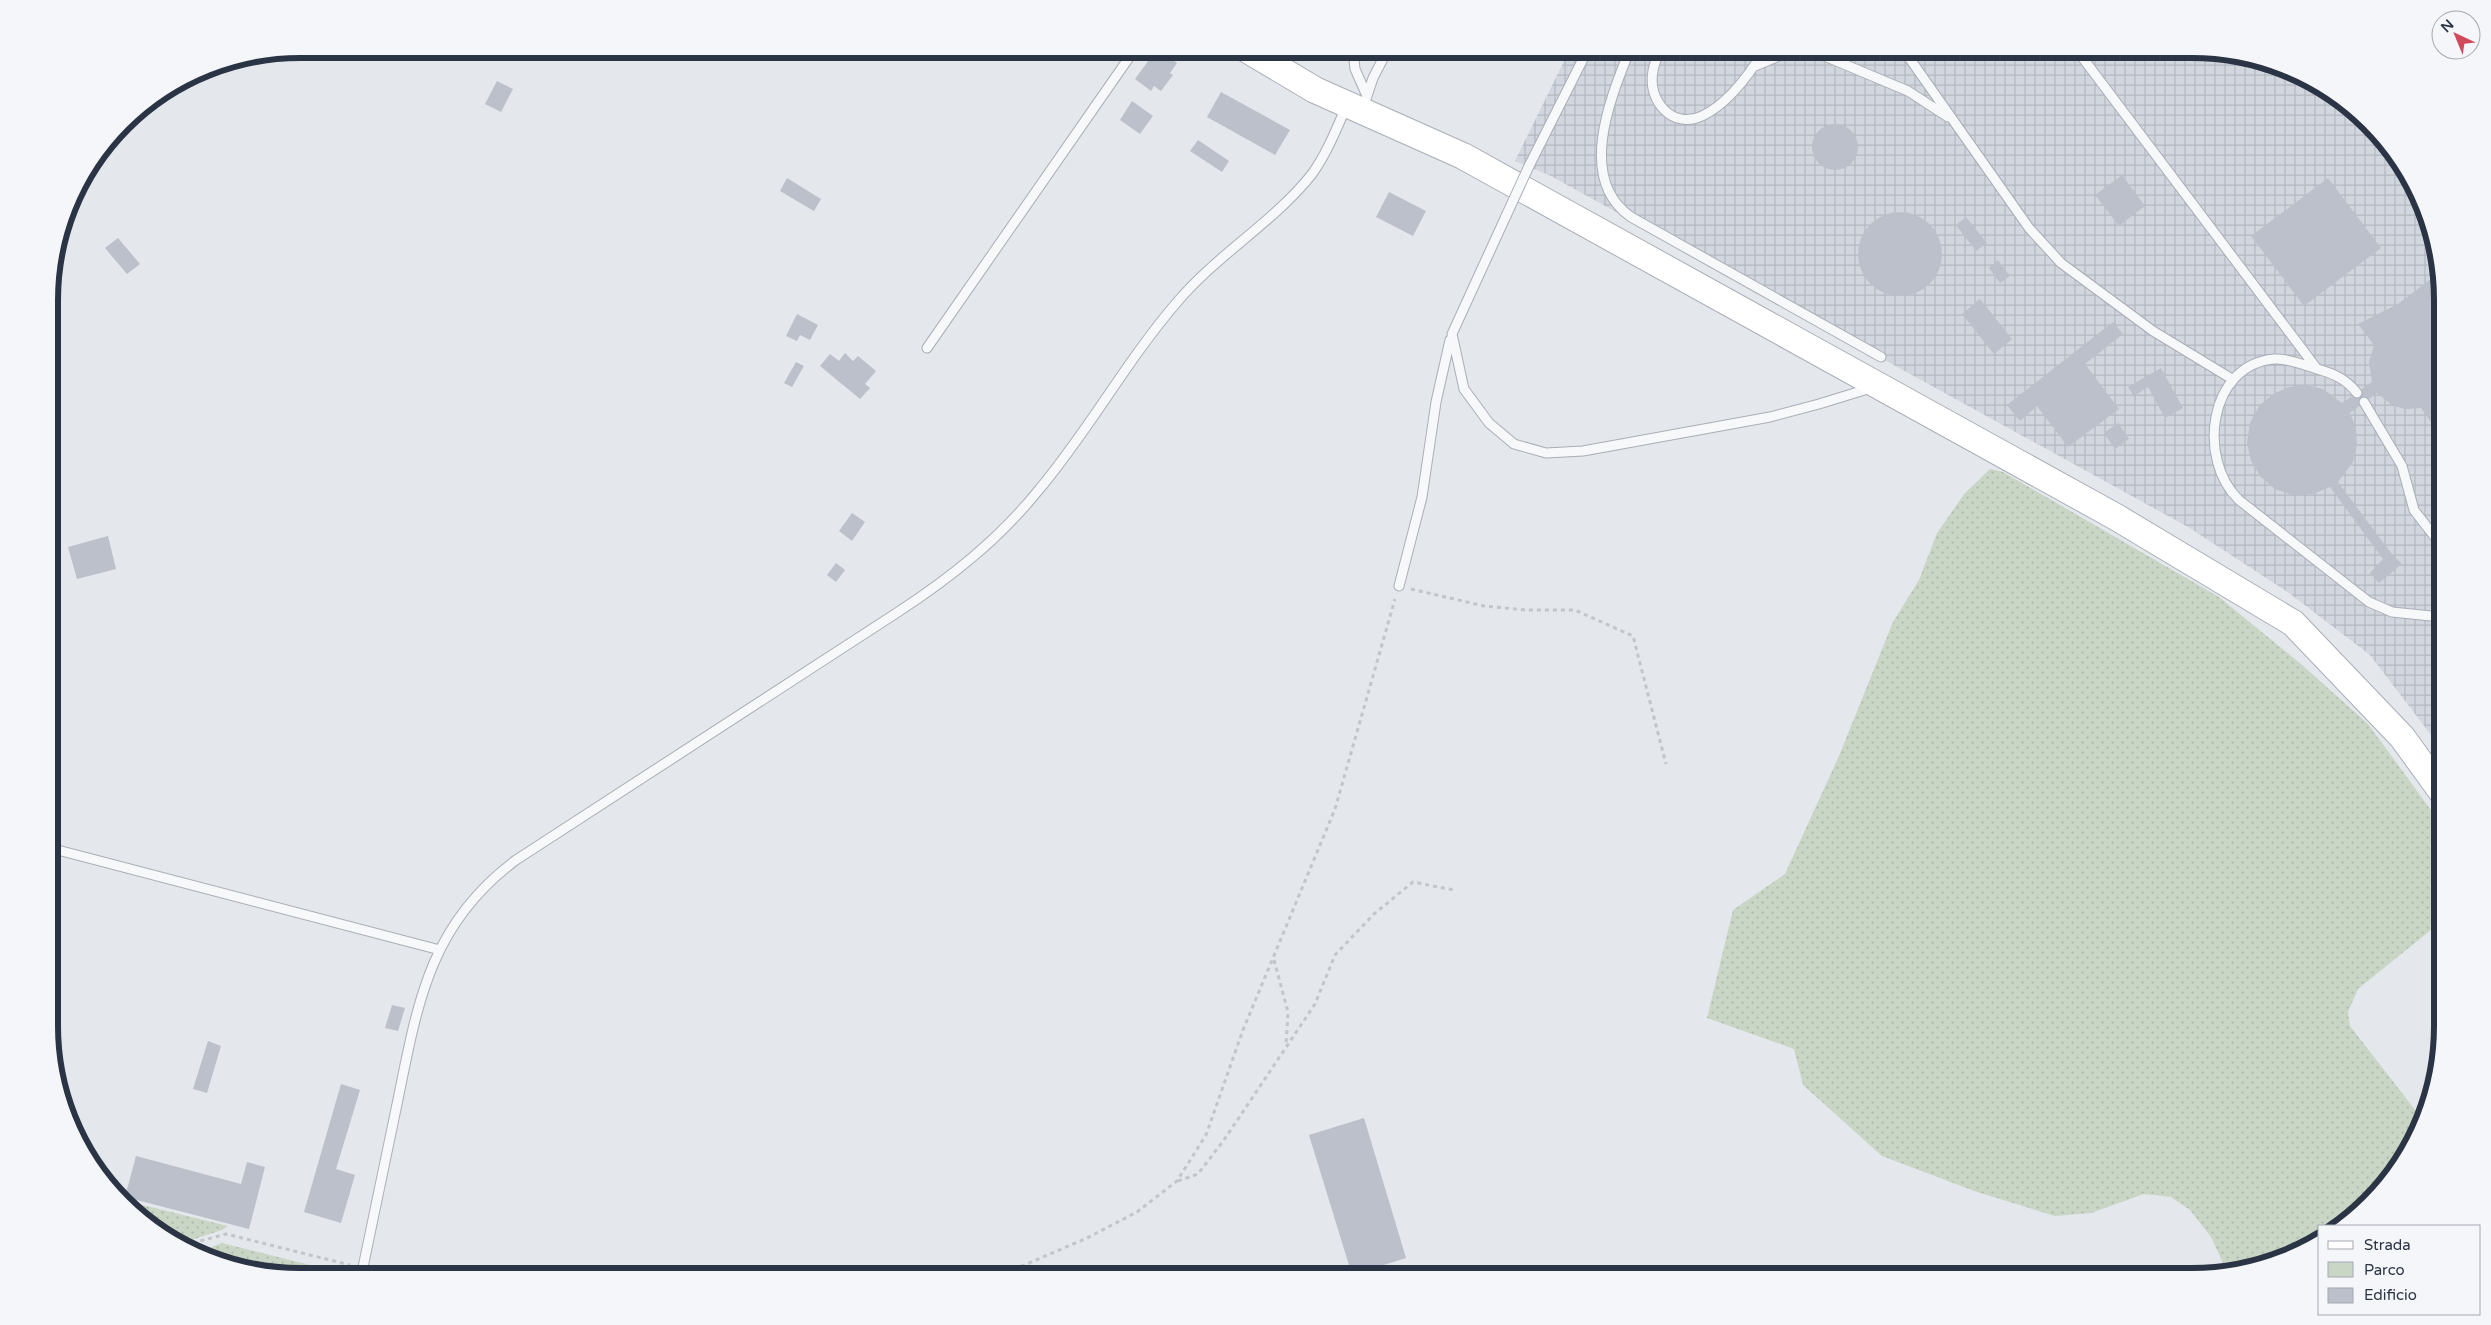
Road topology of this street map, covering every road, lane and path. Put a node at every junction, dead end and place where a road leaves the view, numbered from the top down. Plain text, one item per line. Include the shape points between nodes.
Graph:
1 (1129, 58) edge
2 (1261, 58) edge
3 (1354, 58) edge
4 (1383, 58) edge
5 (1583, 58) edge
6 (1626, 58) edge
7 (1657, 58) edge
8 (1760, 58) edge
9 (1774, 58) edge
10 (1829, 58) edge
11 (1909, 58) edge
12 (2083, 58) edge
13 (1755, 66) junction
14 (1359, 104) junction
15 (1956, 123) junction
16 (1452, 334) junction
17 (928, 348) dead end
18 (1881, 357) dead end
19 (2317, 369) junction
20 (2232, 379) junction
21 (1878, 385) junction
22 (2356, 392) dead end
23 (2364, 402) dead end
24 (2433, 535) edge
25 (1399, 586) junction
26 (2433, 616) edge
27 (1666, 764) dead end
28 (2433, 780) edge
29 (58, 850) edge
30 (1454, 890) dead end
31 (440, 950) junction
32 (1274, 959) junction
33 (1286, 1046) junction
34 (1177, 1181) junction
35 (194, 1244) edge
36 (356, 1268) edge
37 (363, 1268) edge
38 (1018, 1268) edge

1 - 17 lane
2 - 14 street via 1302,83
3 - 14 lane
4 - 14 lane
5 - 16 lane, bridge via 1529,166
6 - 18 lane via 1610,100 1603,132 1605,177 1614,201 1631,217
7 - 13 lane via 1652,72 1654,95 1668,114 1685,120 1704,115 1715,107
8 - 13 lane
9 - 13 lane
10 - 15 lane via 1908,91
11 - 15 lane
12 - 19 lane
14 - 21 street via 1463,156
14 - 31 lane via 1311,174 1178,300 1048,479 985,548 898,612 510,865 466,906
15 - 20 lane via 2029,228 2061,263 2153,331
16 - 21 lane via 1464,389 1476,407 1501,436 1514,444 1546,453 1565,454 1770,417
16 - 25 lane via 1436,402 1422,497
19 - 20 lane via 2277,359 2257,363
19 - 22 lane via 2345,380
20 - 26 lane via 2219,404 2216,425 2217,461 2223,481 2232,493 2376,606 2400,614
21 - 28 street via 2116,516 2293,623 2402,737
23 - 24 lane via 2402,466 2414,510
25 - 27 path via 1484,606 1576,610 1632,636
25 - 32 path via 1335,809
29 - 31 lane
30 - 33 path via 1413,882 1374,914 1335,955 1315,1004
31 - 37 lane via 424,985 415,1016
32 - 33 path via 1288,1012
32 - 34 path via 1243,1030 1206,1134
33 - 34 path via 1198,1174
34 - 38 path via 1137,1212
35 - 36 path via 226,1234

